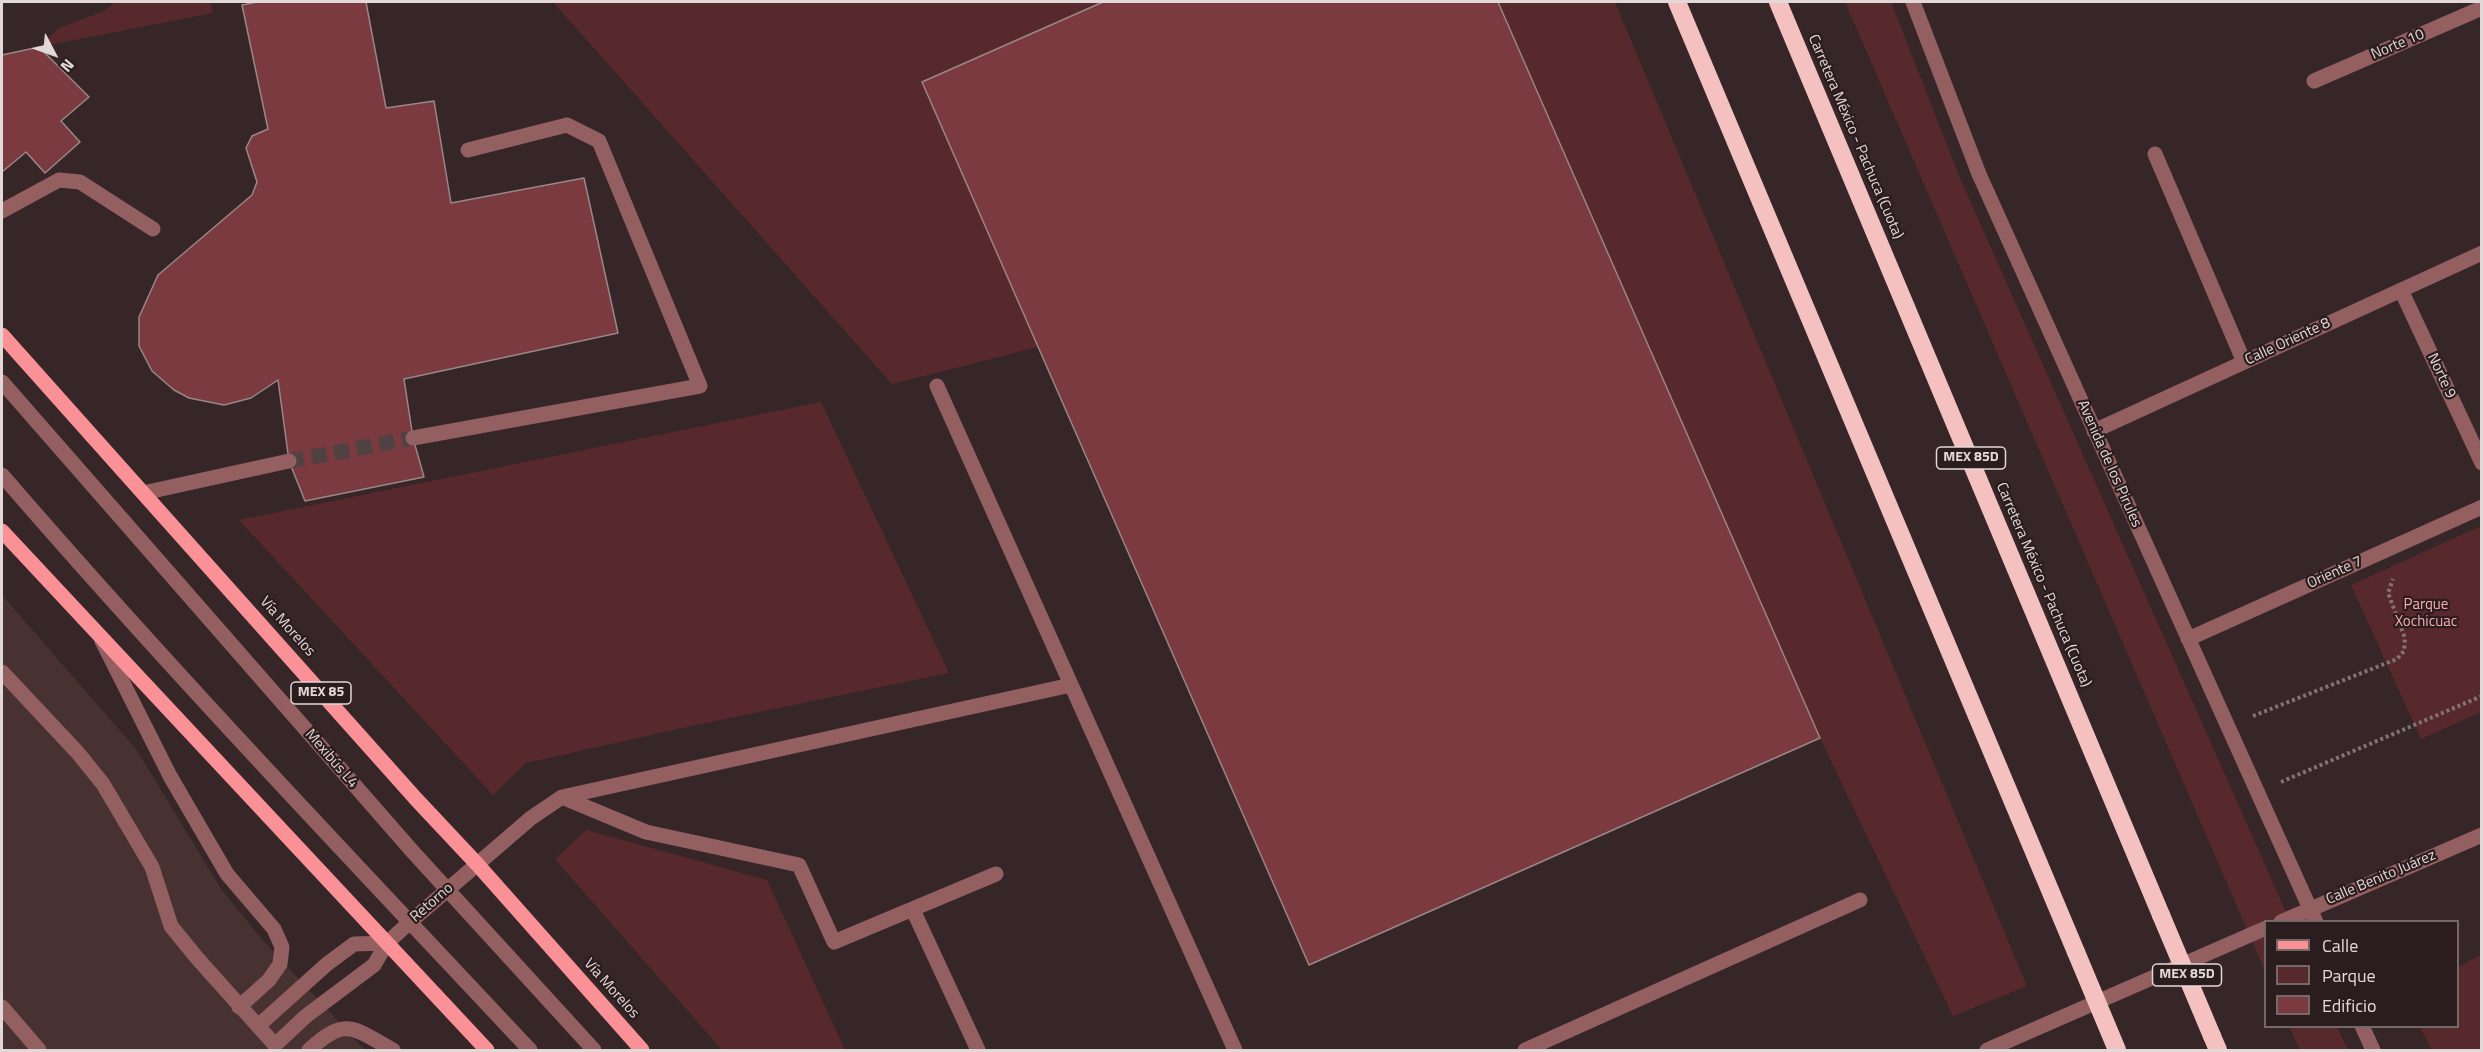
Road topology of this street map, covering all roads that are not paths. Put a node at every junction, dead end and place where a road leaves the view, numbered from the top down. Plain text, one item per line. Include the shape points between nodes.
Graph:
1 (1677, 2) edge
2 (1778, 2) edge
3 (1913, 2) edge
4 (2481, 8) edge
5 (2314, 81) dead end
6 (468, 150) dead end
7 (2155, 154) dead end
8 (2, 211) edge
9 (153, 229) dead end
10 (2481, 253) edge
11 (2401, 290) junction
12 (2, 335) edge
13 (2244, 362) junction
14 (2, 382) edge
15 (937, 386) dead end
16 (2094, 431) junction
17 (413, 438) tunnel mouth
18 (289, 461) tunnel mouth
19 (2481, 463) edge
20 (2, 475) edge
21 (143, 494) junction
22 (2481, 507) edge
23 (2, 531) edge
24 (100, 636) junction
25 (2188, 639) junction
26 (2, 672) edge
27 (1071, 685) junction
28 (562, 797) junction
29 (2481, 835) edge
30 (477, 864) junction
31 (996, 874) dead end
32 (447, 890) junction
33 (1860, 900) dead end
34 (913, 910) junction
35 (2313, 915) edge
36 (2286, 920) edge
37 (410, 922) junction
38 (2264, 928) edge
39 (387, 943) junction
40 (2, 1007) edge
41 (239, 1007) junction
42 (258, 1026) junction
43 (2363, 1028) edge
44 (2215, 1043) edge
45 (39, 1050) edge
46 (309, 1050) edge
47 (393, 1050) edge
48 (487, 1050) edge
49 (530, 1050) edge
50 (594, 1050) edge
51 (642, 1050) edge
52 (978, 1050) edge
53 (1235, 1050) edge
54 (1525, 1050) edge
55 (1987, 1050) edge
56 (2117, 1050) edge
57 (2373, 1050) edge

1 - 56 highway, bridge
2 - 44 highway, Carretera México - Pachuca (Cuota) / MEX 85D, bridge
3 - 16 street, Avenida de los Pirules via 1979,174
4 - 5 street, Norte 10
6 - 17 street via 567,125 599,141 700,386
7 - 13 street
8 - 9 street via 59,180 80,182
10 - 11 street, Calle Oriente 8
11 - 13 street, Calle Oriente 8
11 - 19 street, Norte 9
12 - 21 main road, Vía Morelos / MEX 85
13 - 16 street, Calle Oriente 8
14 - 32 street, Mexibús L4
15 - 27 street
16 - 25 street, Avenida de los Pirules
18 - 21 street
20 - 37 street
21 - 30 main road, Vía Morelos / MEX 85
22 - 25 street, Oriente 7
23 - 24 main road
24 - 39 main road
24 - 41 street via 170,776 226,874 273,928 282,947 280,964 269,980
25 - 35 street, Avenida de los Pirules
26 - 41 street via 103,784 152,867 171,926
27 - 28 street
27 - 53 street
28 - 30 street, Retorno
28 - 34 street via 646,832 799,865 834,942
29 - 35 street, Calle Benito Juárez
30 - 32 street, Retorno
30 - 51 main road, Vía Morelos / MEX 85
31 - 34 street
32 - 37 street, Retorno
32 - 50 street, Mexibús L4
33 - 54 street
34 - 52 street
35 - 36 street, Calle Benito Juárez
37 - 39 street, Retorno
37 - 49 street
38 - 55 street
39 - 42 street via 354,944
39 - 42 street, Retorno via 374,965 274,1045
39 - 48 main road
40 - 45 street
41 - 42 street
43 - 57 street
46 - 47 street via 342,1027 356,1030

